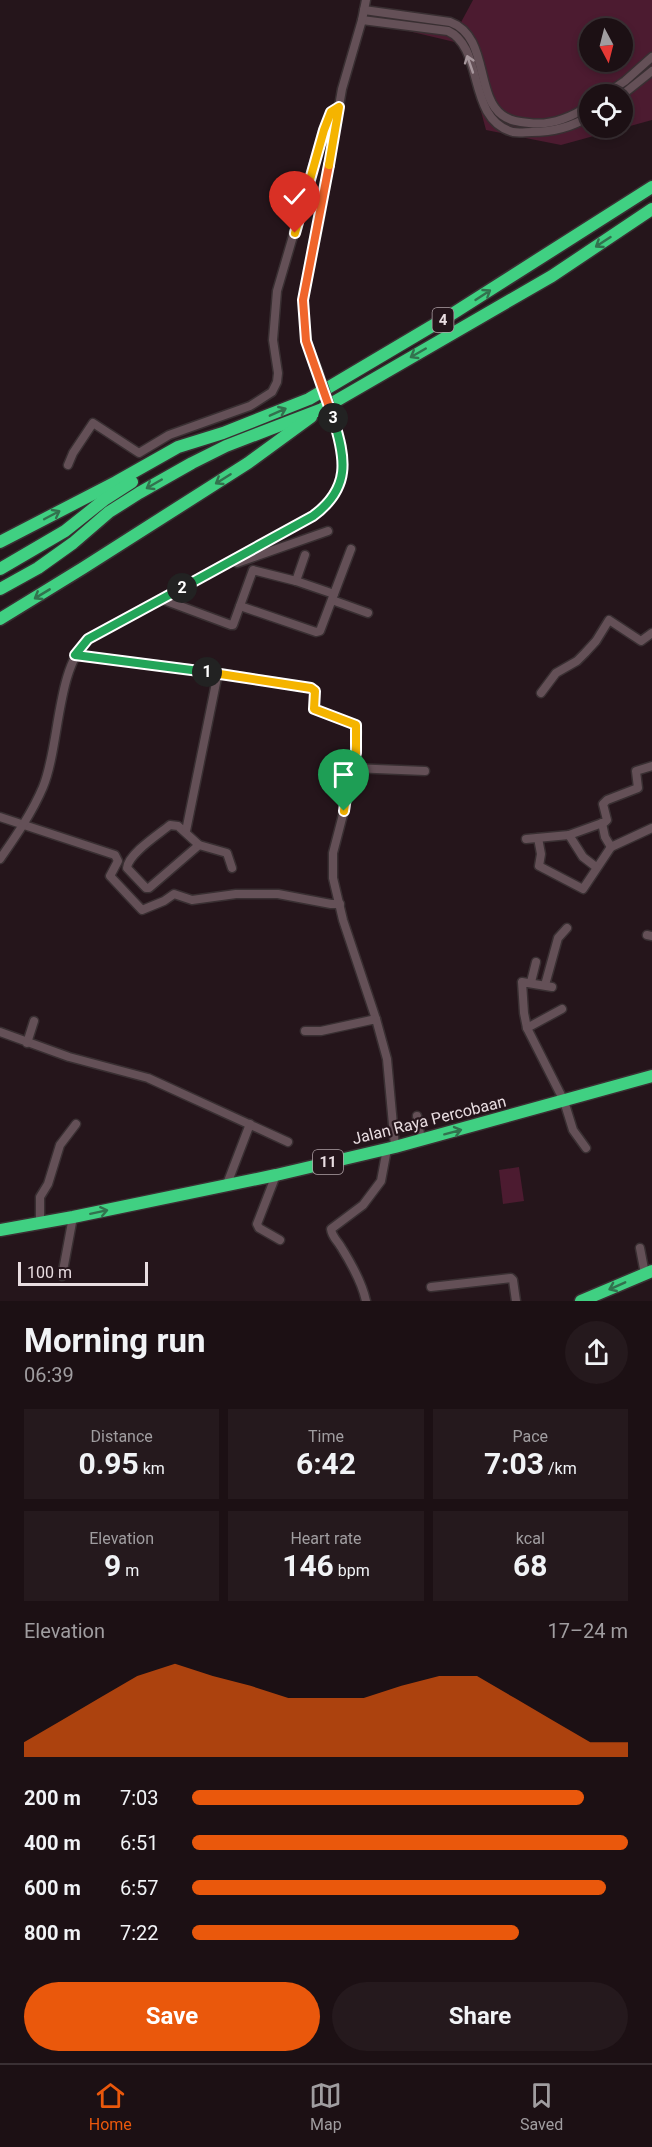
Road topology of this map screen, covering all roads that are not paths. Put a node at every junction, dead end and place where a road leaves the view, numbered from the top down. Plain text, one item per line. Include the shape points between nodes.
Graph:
1 (366, 0) edge
2 (364, 10) junction
3 (362, 20) junction
4 (449, 27) junction
5 (652, 57) edge
6 (652, 71) edge
7 (621, 84) edge
8 (633, 86) edge
9 (339, 107) junction
10 (579, 111) edge
11 (579, 122) edge
12 (652, 187) edge
13 (652, 209) edge
14 (322, 409) junction
15 (223, 434) junction
16 (68, 465) dead end
17 (328, 531) dead end
18 (0, 542) edge
19 (351, 549) dead end
20 (305, 555) dead end
21 (0, 569) edge
22 (214, 571) junction
23 (296, 581) junction
24 (0, 589) edge
25 (333, 597) junction
26 (161, 599) junction
27 (240, 606) junction
28 (368, 612) dead end
29 (0, 619) edge
30 (652, 633) edge
31 (75, 655) junction
32 (218, 673) junction
33 (541, 693) dead end
34 (652, 766) edge
35 (352, 768) junction
36 (425, 771) dead end
37 (0, 817) edge
38 (602, 823) junction
39 (23, 825) junction
40 (652, 828) edge
41 (186, 831) junction
42 (569, 835) junction
43 (538, 838) junction
44 (526, 839) dead end
45 (199, 844) junction
46 (611, 847) junction
47 (0, 859) edge
48 (596, 867) junction
49 (232, 868) dead end
50 (340, 904) junction
51 (567, 928) dead end
52 (536, 962) dead end
53 (531, 982) junction
54 (562, 1009) dead end
55 (376, 1019) junction
56 (34, 1022) dead end
57 (527, 1028) junction
58 (305, 1031) dead end
59 (0, 1032) edge
60 (27, 1043) junction
61 (652, 1076) edge
62 (564, 1101) junction
63 (417, 1116) dead end
64 (76, 1124) dead end
65 (250, 1124) junction
66 (421, 1140) junction
67 (288, 1142) dead end
68 (391, 1148) junction
69 (586, 1148) dead end
70 (276, 1175) junction
71 (228, 1184) junction
72 (73, 1217) junction
73 (40, 1223) junction
74 (0, 1230) edge
75 (280, 1240) dead end
76 (640, 1248) dead end
77 (648, 1273) edge
78 (62, 1276) dead end
79 (431, 1287) dead end
80 (366, 1301) edge
81 (516, 1301) edge
82 (581, 1301) edge

1 - 2 street
2 - 3 street
2 - 4 street
3 - 4 street
3 - 9 street
4 - 10 street via 459,26 473,44 491,100 501,114 513,121 540,124
11 -> 4 street via 540,132 514,132 497,123 485,109 464,45
5 - 7 street
6 - 8 street
9 - 16 street via 331,112 324,130 277,291 273,340 278,373 272,392 250,406 169,435 139,453 93,423
9 - 22 street, bridge via 303,300 306,341 336,426 344,468 337,491 327,506
15 -> 12 highway, 4 via 309,399 449,316
13 -> 14 highway, 4 via 552,276
14 -> 24 highway, 4 via 192,463 109,512 47,562
14 -> 29 highway via 248,463
18 -> 15 highway via 178,447
15 - 21 highway, 4 via 132,481 65,531
17 - 22 street
19 - 25 street
20 - 23 street
22 - 26 street
23 - 25 street
23 - 27 street via 253,570
25 - 27 street via 318,632
25 - 28 street
26 - 27 street via 231,625
26 - 31 street via 88,639
30 - 33 street via 641,641 609,620 585,653 556,673
31 - 32 street
31 - 39 street via 45,781
32 - 35 street via 314,690 314,709 356,725
32 - 41 street
34 - 38 street via 636,771 638,788 603,804 607,820
35 - 36 street
35 - 50 street via 333,853 333,878
37 - 39 street
38 - 42 street
38 - 46 street
39 - 47 street
39 - 50 street via 115,855 118,861 110,876 142,910 174,894 192,900 278,894
40 - 46 street
41 - 45 street
41 - 45 street via 170,825 132,856 127,868 149,888
42 - 43 street
42 - 48 street via 583,857
43 - 44 street
43 - 48 street via 539,866 583,889
45 - 49 street via 227,853
46 - 48 street
50 - 55 street
51 - 53 street via 558,938 548,986
52 - 53 street
53 - 57 street via 522,981
54 - 57 street
55 - 58 street
55 - 68 street via 387,1059
56 - 60 street
57 - 62 street
59 - 60 street
60 - 65 street via 148,1078
61 - 62 highway, Jalan Raya Percobaan / 11
66 -> 62 highway, Jalan Raya Percobaan / 11
62 - 69 street via 573,1130
63 - 66 street
64 - 73 street via 60,1144 40,1197
65 - 67 street
65 - 71 street
66 - 68 highway, Jalan Raya Percobaan / 11
68 - 70 highway, Jalan Raya Percobaan / 11
68 - 80 street via 381,1181 363,1205 332,1230
70 - 71 highway, Jalan Raya Percobaan / 11
70 - 75 street via 257,1224
72 -> 71 highway, Jalan Raya Percobaan / 11
72 - 73 highway, Jalan Raya Percobaan / 11
72 - 78 street
73 - 74 highway, Jalan Raya Percobaan / 11
76 - 77 street
77 -> 82 highway
79 - 81 street via 511,1278

